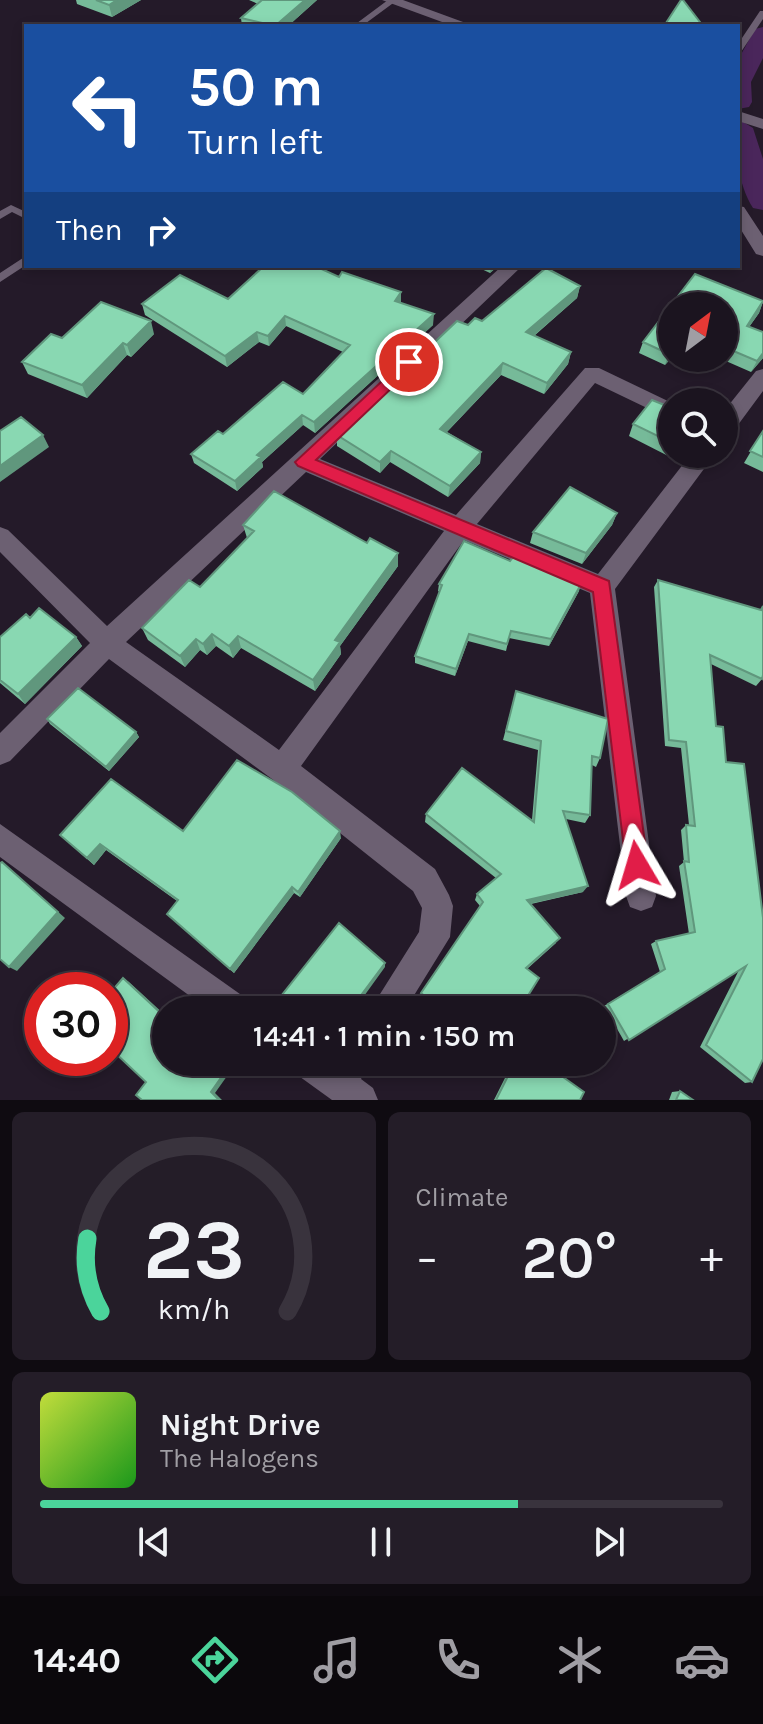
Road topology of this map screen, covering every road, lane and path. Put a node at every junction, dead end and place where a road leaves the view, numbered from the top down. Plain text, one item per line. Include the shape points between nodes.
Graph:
1 (391, 0) edge
2 (763, 13) edge
3 (360, 24) edge
4 (461, 24) edge
5 (740, 47) edge
6 (740, 117) edge
7 (763, 124) edge
8 (740, 214) edge
9 (24, 215) edge
10 (0, 216) edge
11 (763, 250) edge
12 (24, 261) edge
13 (511, 268) edge
14 (0, 278) edge
15 (763, 376) edge
16 (658, 405) edge
17 (738, 409) edge
18 (304, 462) junction
19 (693, 468) edge
20 (460, 527) junction
21 (0, 537) edge
22 (602, 587) junction
23 (107, 643) junction
24 (0, 752) edge
25 (282, 769) junction
26 (0, 839) edge
27 (641, 896) dead end
28 (217, 996) edge
29 (395, 996) edge

1 - 3 lane
1 - 4 street
2 - 5 lane
6 - 7 street
8 - 11 street
9 - 10 lane via 11,208
12 - 14 lane
13 - 18 street
15 - 17 street
16 - 20 street via 592,373
18 - 20 street
18 - 23 street
19 - 22 street
20 - 22 street
20 - 25 street
21 - 23 street
22 - 27 street
23 - 24 street
23 - 25 street
25 - 29 street via 424,880 438,906 434,937
26 - 28 street

